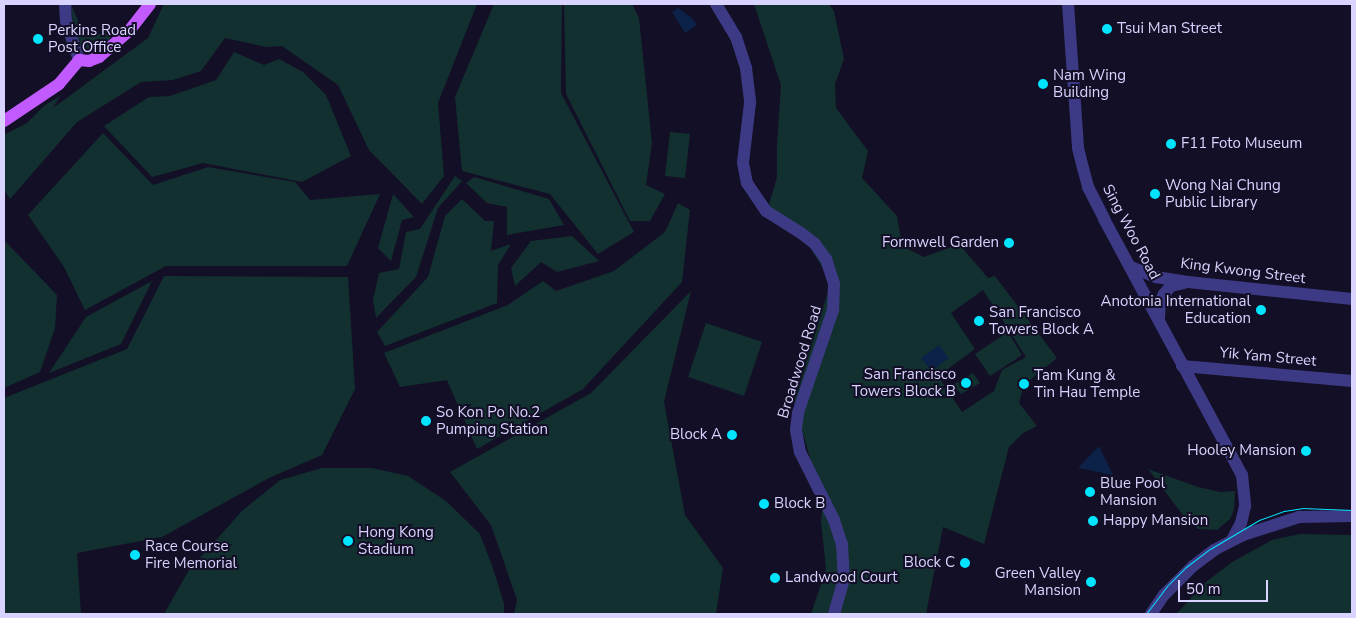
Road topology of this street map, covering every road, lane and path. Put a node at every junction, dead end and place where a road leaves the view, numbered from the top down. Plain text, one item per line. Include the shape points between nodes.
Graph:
1 (65, 4) edge
2 (150, 4) edge
3 (716, 4) edge
4 (1068, 4) edge
5 (79, 60) junction
6 (4, 121) edge
7 (1131, 267) junction
8 (1188, 282) junction
9 (1352, 299) edge
10 (1159, 321) junction
11 (1182, 366) junction
12 (1352, 381) edge
13 (1352, 516) edge
14 (1232, 540) junction
15 (834, 614) edge
16 (1151, 614) edge

1 - 5 street via 66,21
2 - 5 main road via 129,31 99,57
3 - 15 street, Broadwood Road via 736,37 747,73 749,118 743,163 747,183 766,211 815,244 826,259 834,284 833,310 798,413 796,430 800,452 834,520 842,544 844,579
4 - 7 street, Sing Woo Road via 1082,168 1097,204
5 - 6 main road via 59,84
7 - 8 street, King Kwong Street via 1156,277
7 - 10 street, Sing Woo Road
8 - 9 street, King Kwong Street
8 - 10 street via 1171,286 1164,294
10 - 11 street, Sing Woo Road
11 - 12 street, Yik Yam Street
11 - 14 street, Sing Woo Road via 1242,475 1245,506
13 - 14 street via 1299,517
14 - 16 street via 1214,550 1179,579

